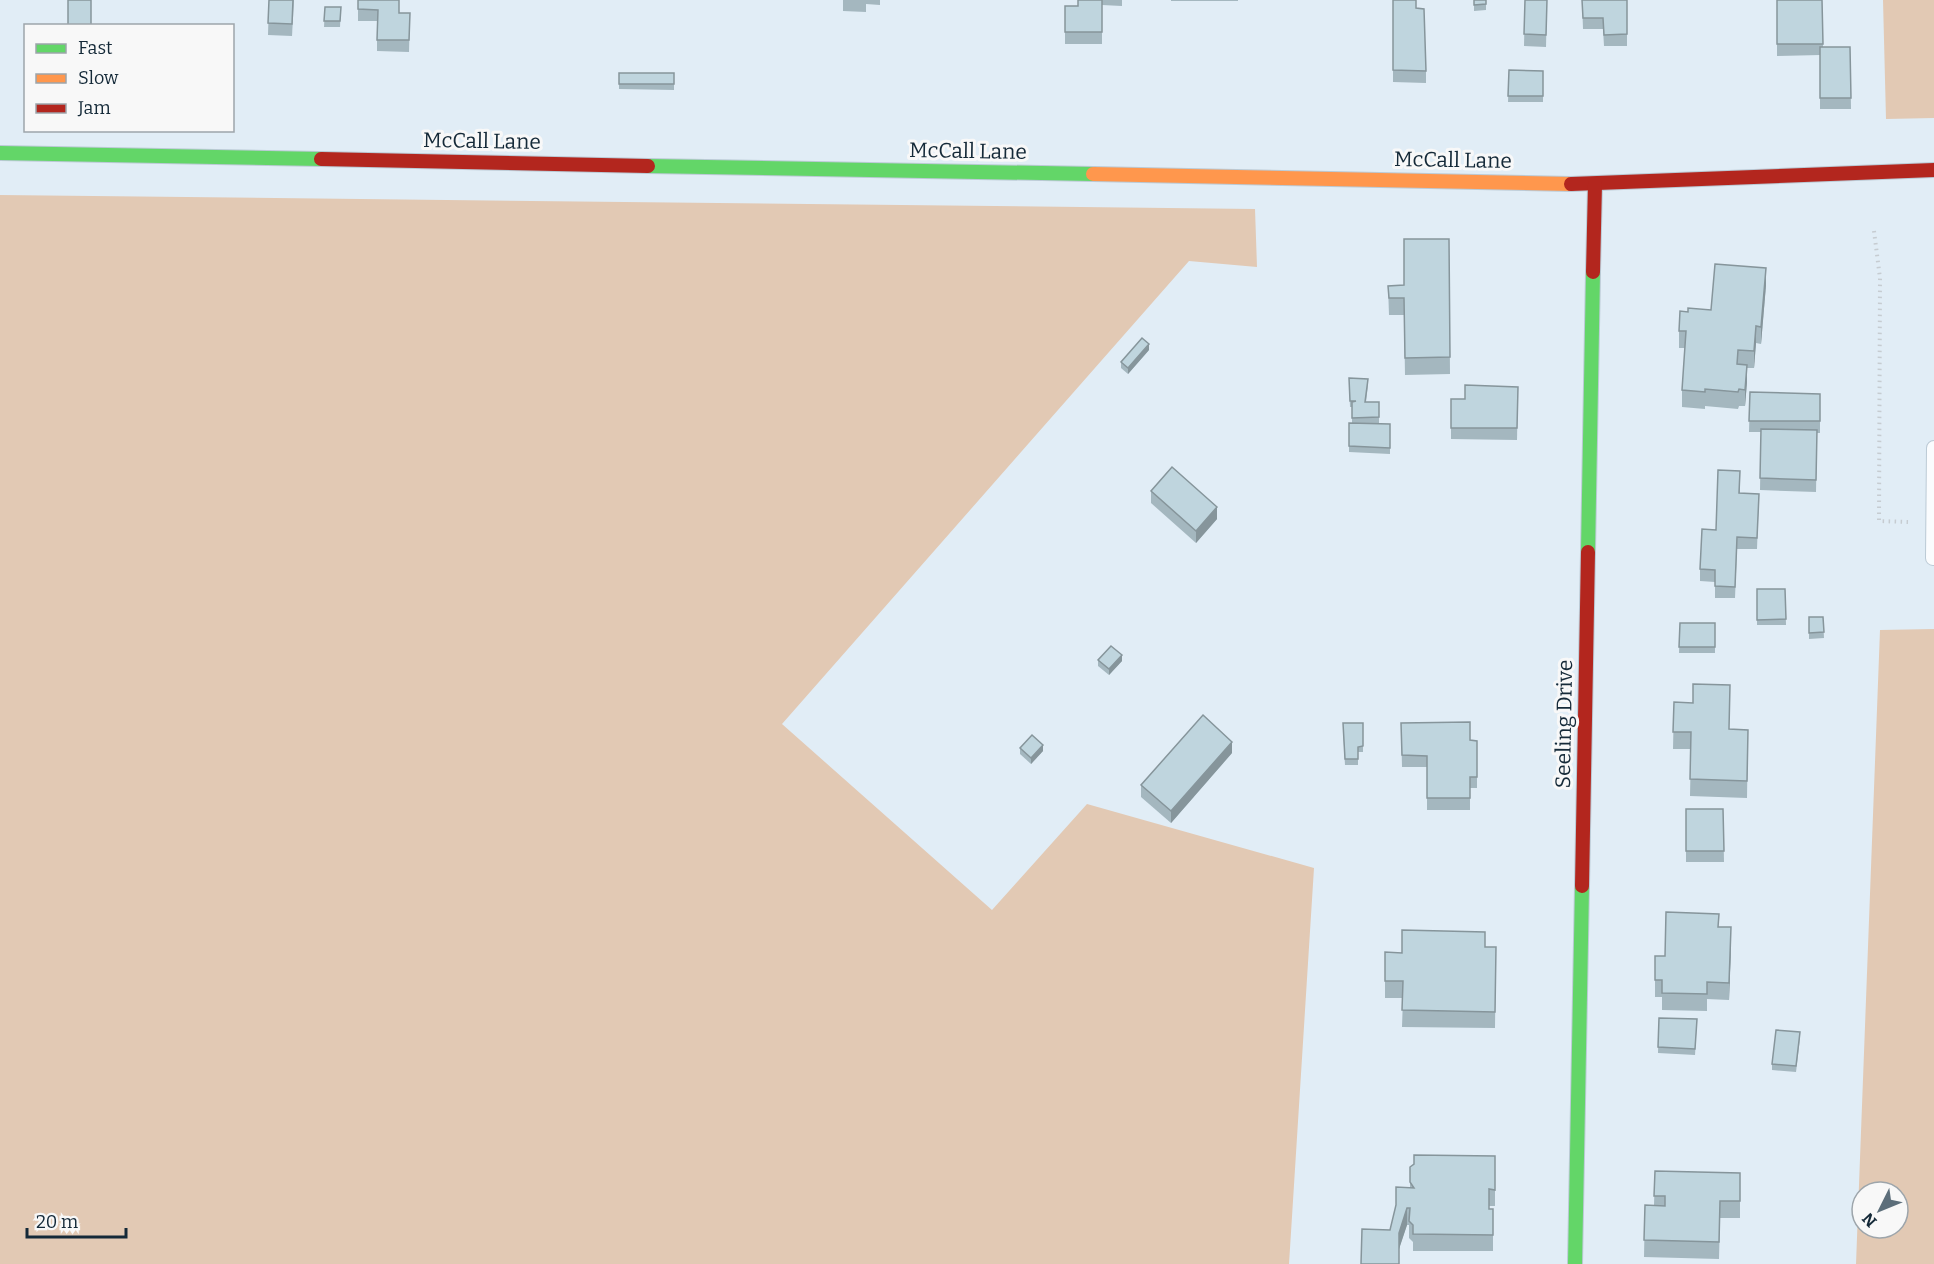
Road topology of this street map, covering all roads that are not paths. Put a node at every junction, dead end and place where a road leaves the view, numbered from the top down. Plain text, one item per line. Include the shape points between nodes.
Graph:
1 (0, 153) edge
2 (1934, 170) edge
3 (1595, 184) junction
4 (1934, 448) edge
5 (1933, 558) edge
6 (1575, 1264) edge

1 - 3 street, McCall Lane
2 - 3 street, McCall Lane
3 - 6 street, Seeling Drive
4 - 5 lane

